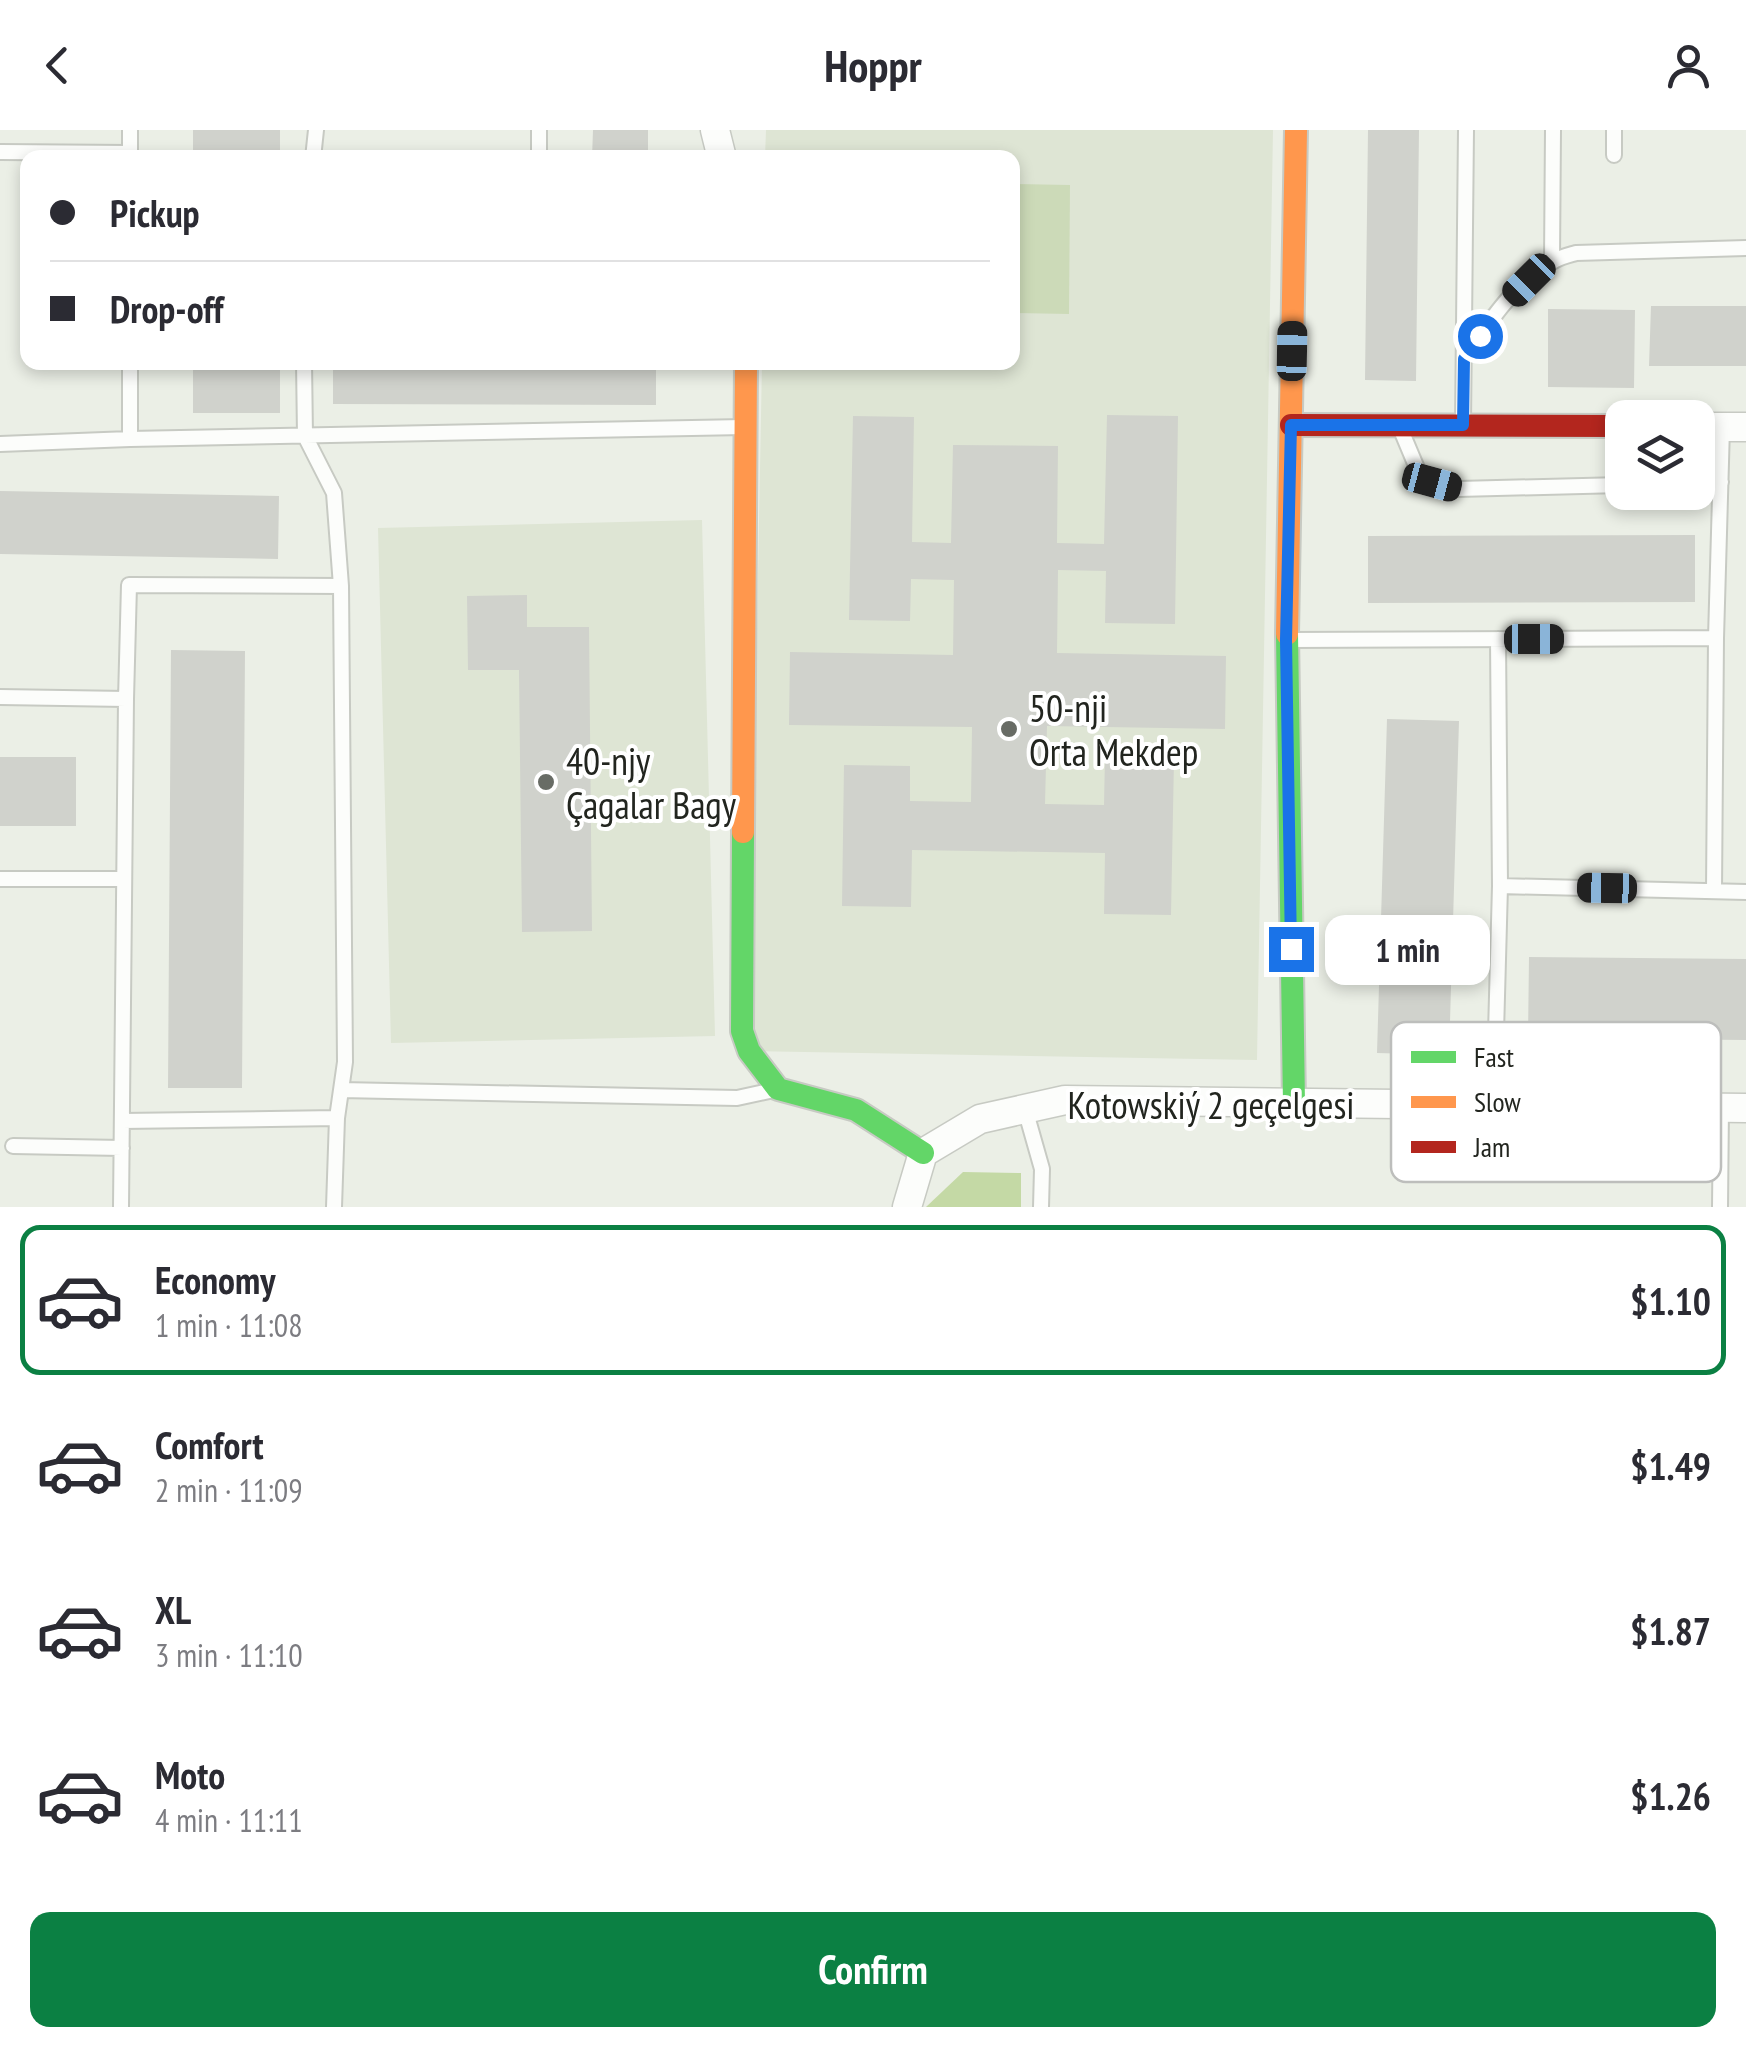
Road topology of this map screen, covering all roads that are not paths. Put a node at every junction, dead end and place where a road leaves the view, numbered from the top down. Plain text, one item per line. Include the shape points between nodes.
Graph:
1 (1296, 130) edge
2 (1466, 130) edge
3 (1553, 130) edge
4 (1614, 130) edge
5 (1614, 155) dead end
6 (1746, 248) edge
7 (1552, 262) junction
8 (1464, 359) junction
9 (130, 370) edge
10 (304, 370) edge
11 (746, 370) edge
12 (1291, 425) junction
13 (1399, 425) junction
14 (1463, 425) junction
15 (1605, 426) edge
16 (745, 427) junction
17 (1722, 427) edge
18 (305, 436) junction
19 (130, 439) junction
20 (0, 444) edge
21 (1715, 482) edge
22 (1722, 482) junction
23 (1605, 485) edge
24 (341, 586) junction
25 (1716, 638) junction
26 (1498, 639) junction
27 (1286, 640) junction
28 (0, 697) edge
29 (126, 699) junction
30 (0, 878) edge
31 (124, 879) junction
32 (1500, 886) junction
33 (1714, 890) junction
34 (1746, 892) edge
35 (1496, 1022) edge
36 (778, 1088) junction
37 (341, 1090) junction
38 (1294, 1104) junction
39 (1391, 1105) edge
40 (1734, 1108) edge
41 (1025, 1109) junction
42 (337, 1118) junction
43 (122, 1122) junction
44 (13, 1146) dead end
45 (122, 1148) junction
46 (923, 1153) junction
47 (120, 1207) edge
48 (334, 1207) edge
49 (908, 1207) edge
50 (1041, 1207) edge
51 (1720, 1207) edge

1 - 12 street
2 - 8 lane
3 - 7 lane
4 - 5 lane
6 - 7 lane via 1576,253
7 - 8 lane via 1495,312
8 - 14 lane
9 - 19 lane
10 - 18 lane
11 - 16 street
12 - 13 street
12 - 27 street
13 - 14 street
13 - 23 lane via 1420,474 1432,482 1458,489
14 - 15 street
16 - 18 lane
16 - 36 street via 742,1031
17 - 22 lane
18 - 19 lane
18 - 24 lane via 334,493
19 - 20 lane
21 - 22 lane
22 - 25 lane
24 - 29 lane via 130,585
24 - 37 lane
25 - 26 lane
25 - 33 lane
26 - 27 lane
26 - 32 lane
27 - 38 street
28 - 29 lane
29 - 31 lane
30 - 31 lane
31 - 43 lane
32 - 33 lane
32 - 35 lane
33 - 34 lane
36 - 37 lane via 737,1098
36 - 46 street via 856,1110
37 - 42 lane
38 - 39 street, Kotowskiý 2 geçelgesi
38 - 41 street, Kotowskiý 2 geçelgesi via 1065,1100
40 - 51 lane
41 - 46 street, Kotowskiý 2 geçelgesi via 980,1119
41 - 50 lane via 1042,1169
42 - 43 lane
42 - 48 lane
43 - 45 lane
44 - 45 lane
45 - 47 lane
46 - 49 street

